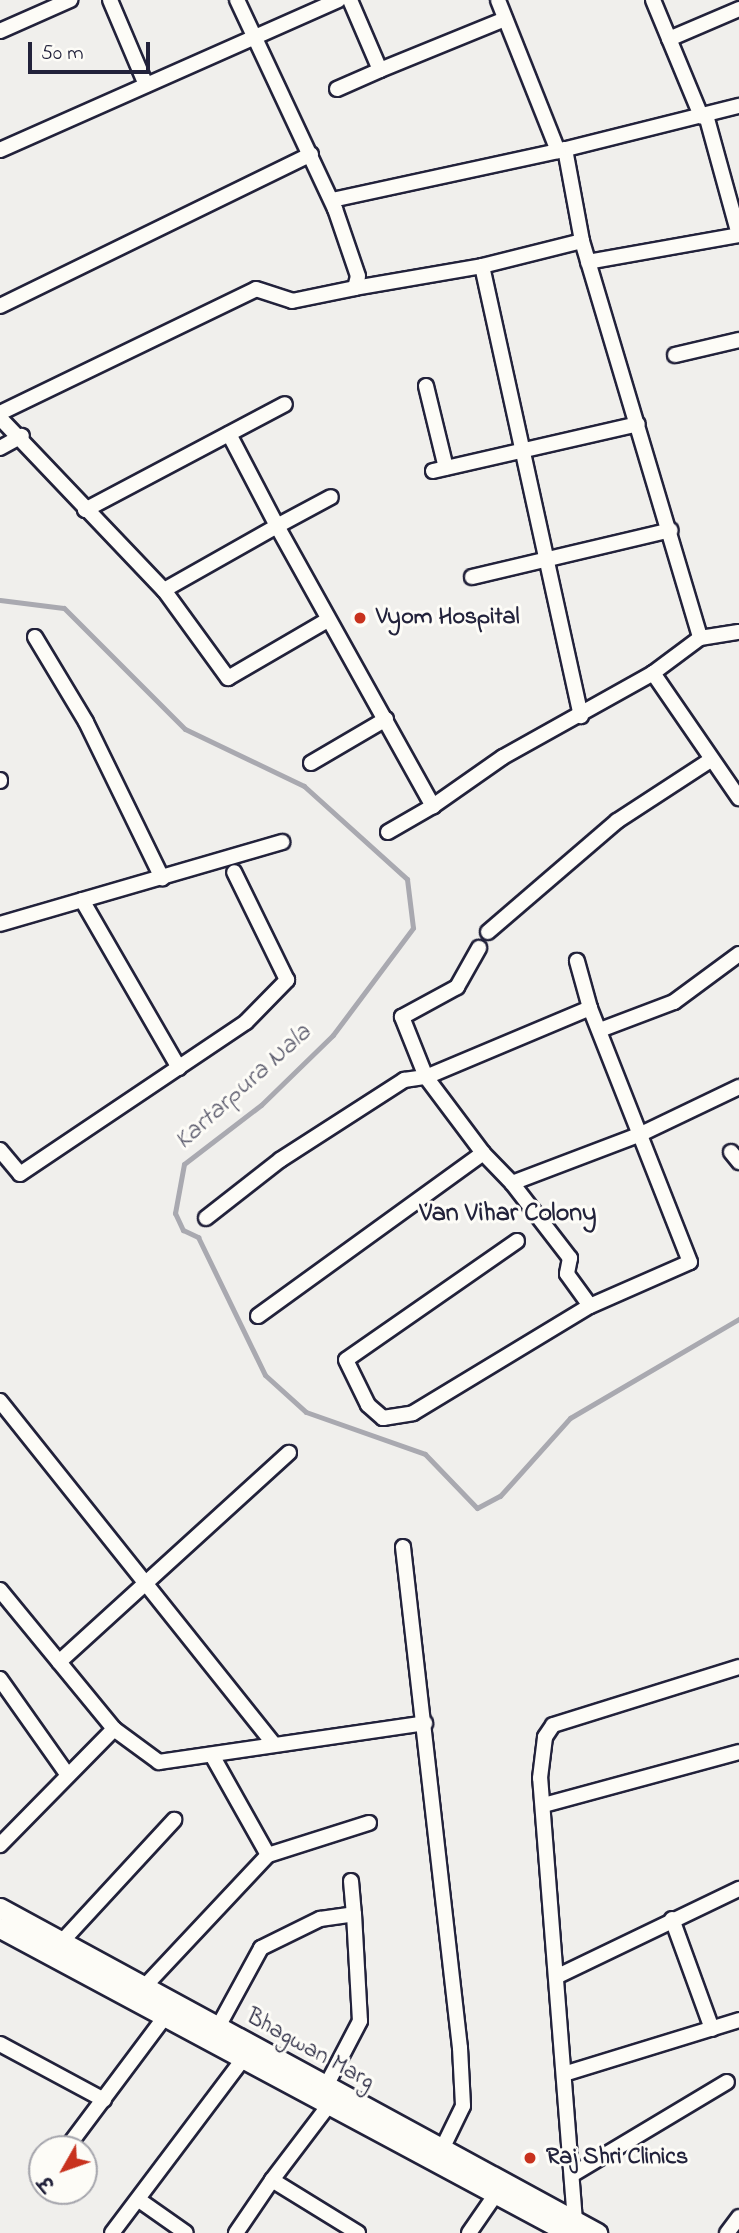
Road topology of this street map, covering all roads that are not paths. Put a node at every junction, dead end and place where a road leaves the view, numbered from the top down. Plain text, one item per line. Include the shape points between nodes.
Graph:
1 (70, 0) edge
2 (110, 0) edge
3 (237, 0) edge
4 (338, 0) edge
5 (350, 0) edge
6 (498, 0) edge
7 (653, 0) edge
8 (739, 9) edge
9 (505, 19) junction
10 (0, 31) edge
11 (256, 36) junction
12 (669, 39) junction
13 (380, 70) junction
14 (146, 85) junction
15 (337, 89) dead end
16 (739, 106) edge
17 (703, 116) junction
18 (0, 150) edge
19 (561, 150) junction
20 (311, 154) junction
21 (331, 200) junction
22 (739, 235) edge
23 (582, 241) junction
24 (588, 262) junction
25 (482, 266) junction
26 (355, 288) junction
27 (0, 306) edge
28 (739, 340) edge
29 (675, 355) dead end
30 (426, 386) dead end
31 (285, 404) dead end
32 (0, 416) edge
33 (638, 424) junction
34 (229, 434) junction
35 (22, 436) junction
36 (0, 448) edge
37 (522, 451) junction
38 (331, 497) dead end
39 (85, 510) junction
40 (277, 526) junction
41 (671, 530) junction
42 (545, 558) junction
43 (472, 576) dead end
44 (164, 590) junction
45 (326, 621) junction
46 (739, 632) edge
47 (35, 637) dead end
48 (700, 638) junction
49 (653, 673) junction
50 (581, 716) junction
51 (386, 719) junction
52 (709, 761) junction
53 (312, 763) dead end
54 (739, 798) edge
55 (433, 806) junction
56 (388, 832) dead end
57 (282, 842) dead end
58 (234, 872) dead end
59 (162, 878) junction
60 (82, 900) junction
61 (0, 924) edge
62 (488, 932) dead end
63 (480, 948) dead end
64 (739, 954) edge
65 (577, 961) dead end
66 (590, 1008) junction
67 (600, 1030) junction
68 (179, 1068) junction
69 (426, 1077) junction
70 (739, 1087) edge
71 (641, 1134) junction
72 (0, 1150) edge
73 (483, 1153) junction
74 (512, 1183) junction
75 (206, 1218) dead end
76 (517, 1241) dead end
77 (590, 1306) junction
78 (258, 1316) dead end
79 (0, 1401) edge
80 (289, 1453) dead end
81 (403, 1547) dead end
82 (145, 1584) junction
83 (0, 1590) edge
84 (59, 1662) junction
85 (739, 1667) edge
86 (0, 1679) edge
87 (425, 1723) junction
88 (114, 1730) junction
89 (272, 1742) junction
90 (739, 1752) edge
91 (213, 1757) junction
92 (67, 1774) junction
93 (544, 1804) junction
94 (174, 1820) dead end
95 (369, 1823) dead end
96 (0, 1845) edge
97 (268, 1855) junction
98 (351, 1881) dead end
99 (739, 1889) edge
100 (0, 1908) edge
101 (354, 1914) junction
102 (672, 1919) junction
103 (0, 1928) edge
104 (56, 1948) junction
105 (560, 1975) junction
106 (145, 1986) junction
107 (170, 2010) junction
108 (739, 2021) edge
109 (218, 2027) junction
110 (712, 2029) junction
111 (0, 2044) edge
112 (243, 2059) junction
113 (567, 2073) junction
114 (727, 2082) dead end
115 (327, 2096) junction
116 (104, 2100) junction
117 (77, 2135) edge
118 (442, 2149) junction
119 (575, 2173) junction
120 (272, 2180) junction
121 (500, 2189) junction
122 (139, 2200) junction
123 (739, 2217) edge
124 (572, 2227) edge
125 (112, 2233) edge
126 (186, 2233) edge
127 (236, 2233) edge
128 (358, 2233) edge
129 (469, 2233) edge
130 (597, 2233) edge
131 (727, 2233) edge

1 - 10 street
2 - 14 street
3 - 11 street
4 - 11 street
5 - 13 street
6 - 9 street
7 - 12 street
8 - 12 street
9 - 13 street
9 - 19 street
11 - 14 street
11 - 20 street
12 - 17 street
13 - 15 street
14 - 18 street
16 - 17 street
17 - 19 street
17 - 22 street
19 - 21 street
19 - 23 street
20 - 21 street
20 - 27 street
21 - 26 street via 358,276
22 - 24 street
23 - 24 street
23 - 25 street
24 - 33 street
25 - 26 street
25 - 37 street
26 - 32 street via 292,301 256,289
28 - 29 street
30 - 37 street via 440,470
31 - 34 street
32 - 35 street
33 - 37 street
33 - 41 street
34 - 39 street
34 - 40 street
35 - 36 street
35 - 39 street
37 - 42 street
38 - 40 street
39 - 44 street
40 - 44 street
40 - 45 street
41 - 42 street
41 - 48 street
42 - 43 street
42 - 50 street
44 - 45 street via 229,678
45 - 51 street
46 - 48 street
47 - 59 street via 86,722
48 - 49 street
49 - 50 street
49 - 52 street
50 - 55 street via 503,757
51 - 53 street
51 - 55 street
52 - 54 street
52 - 62 street via 617,821
55 - 56 street
57 - 59 street
58 - 68 street via 287,981 246,1022
59 - 60 street
60 - 61 street
60 - 68 street
63 - 69 street via 457,987 402,1017
64 - 67 street via 674,1002
65 - 66 street
66 - 67 street
66 - 69 street
67 - 71 street
68 - 72 street via 20,1174
69 - 73 street
69 - 75 street via 404,1080 302,1145
70 - 71 street
71 - 74 street
71 - 77 street via 690,1262
73 - 74 street
73 - 78 street
74 - 77 street via 570,1258 567,1274
76 - 77 street via 346,1360 368,1405 394,1421 413,1413
79 - 82 street
80 - 82 street
81 - 87 street
82 - 84 street
82 - 89 street
83 - 84 street
84 - 88 street
85 - 93 street via 553,1725 541,1752
86 - 92 street
87 - 89 street
87 - 118 street via 463,2106
88 - 91 street via 159,1762
88 - 92 street
89 - 91 street
90 - 93 street
91 - 97 street
92 - 96 street
93 - 105 street
94 - 104 street
95 - 97 street
97 - 106 street
98 - 101 street
99 - 102 street
100 - 104 street, Bhagwan Marg
101 - 109 street via 320,1919 261,1948
101 - 115 street via 360,2021
102 - 105 street
102 - 110 street
103 - 104 street, Bhagwan Marg
104 - 106 street, Bhagwan Marg
104 - 107 street, Bhagwan Marg
105 - 113 street
106 - 107 street, Bhagwan Marg
107 - 109 street, Bhagwan Marg
107 - 112 street, Bhagwan Marg
107 - 116 street
108 - 110 street
109 - 115 street, Bhagwan Marg
110 - 113 street
111 - 116 street
112 - 115 street, Bhagwan Marg
112 - 122 street
113 - 119 street
114 - 119 street
115 - 118 street, Bhagwan Marg
115 - 120 street
115 - 121 street, Bhagwan Marg
116 - 117 street
118 - 121 street, Bhagwan Marg
119 - 124 street
120 - 127 street
120 - 128 street
121 - 124 street, Bhagwan Marg
121 - 129 street
122 - 125 street
122 - 126 street
123 - 131 street
124 - 130 street, Bhagwan Marg

